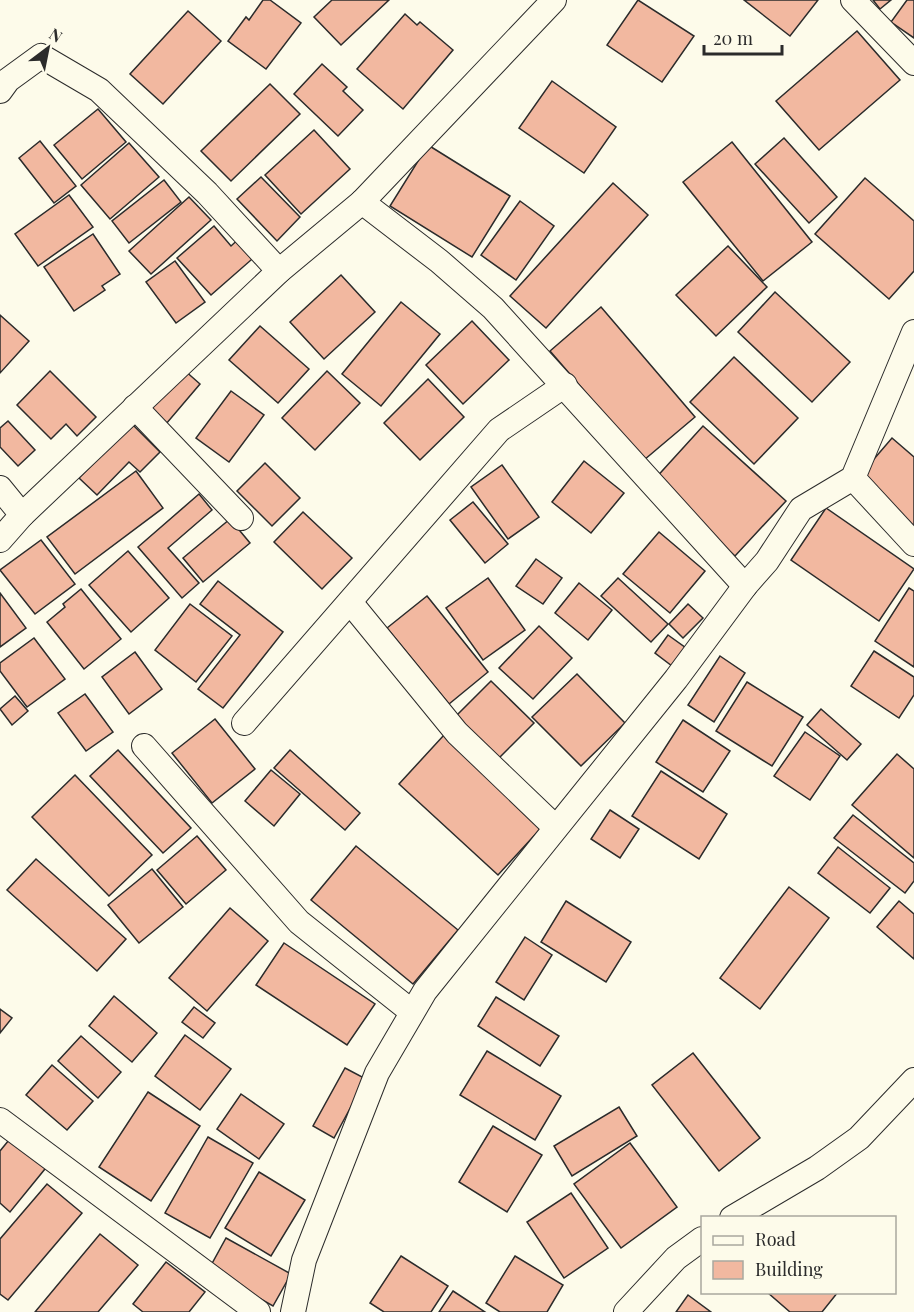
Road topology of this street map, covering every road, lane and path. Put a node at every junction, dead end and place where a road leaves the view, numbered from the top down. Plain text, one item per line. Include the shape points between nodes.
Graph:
1 (554, 0) edge
2 (853, 0) edge
3 (914, 63) edge
4 (0, 91) edge
5 (362, 202) junction
6 (279, 271) junction
7 (914, 332) edge
8 (565, 385) junction
9 (135, 407) junction
10 (852, 478) junction
11 (0, 488) edge
12 (22, 515) junction
13 (241, 518) dead end
14 (0, 540) edge
15 (914, 544) edge
16 (744, 586) junction
17 (350, 602) junction
18 (244, 723) dead end
19 (144, 746) dead end
20 (555, 827) junction
21 (412, 1012) junction
22 (914, 1080) edge
23 (0, 1120) edge
24 (735, 1216) edge
25 (701, 1240) edge
26 (258, 1312) edge
27 (292, 1312) edge
28 (626, 1312) edge

1 - 5 street
2 - 3 street
4 - 6 street via 8,80 40,56 99,90 207,193
5 - 6 street
5 - 8 street via 493,308
6 - 9 street
7 - 10 street
8 - 16 street
8 - 17 street via 499,430
9 - 12 street
9 - 13 street
10 - 15 street
10 - 16 street via 801,509 767,561
11 - 12 street
12 - 14 street
16 - 20 street via 676,679
17 - 18 street
17 - 20 street via 457,733
19 - 21 street via 299,922
20 - 21 street
21 - 27 street via 377,1073 304,1260
22 - 24 street via 859,1138
23 - 26 street
25 - 28 street via 676,1258

